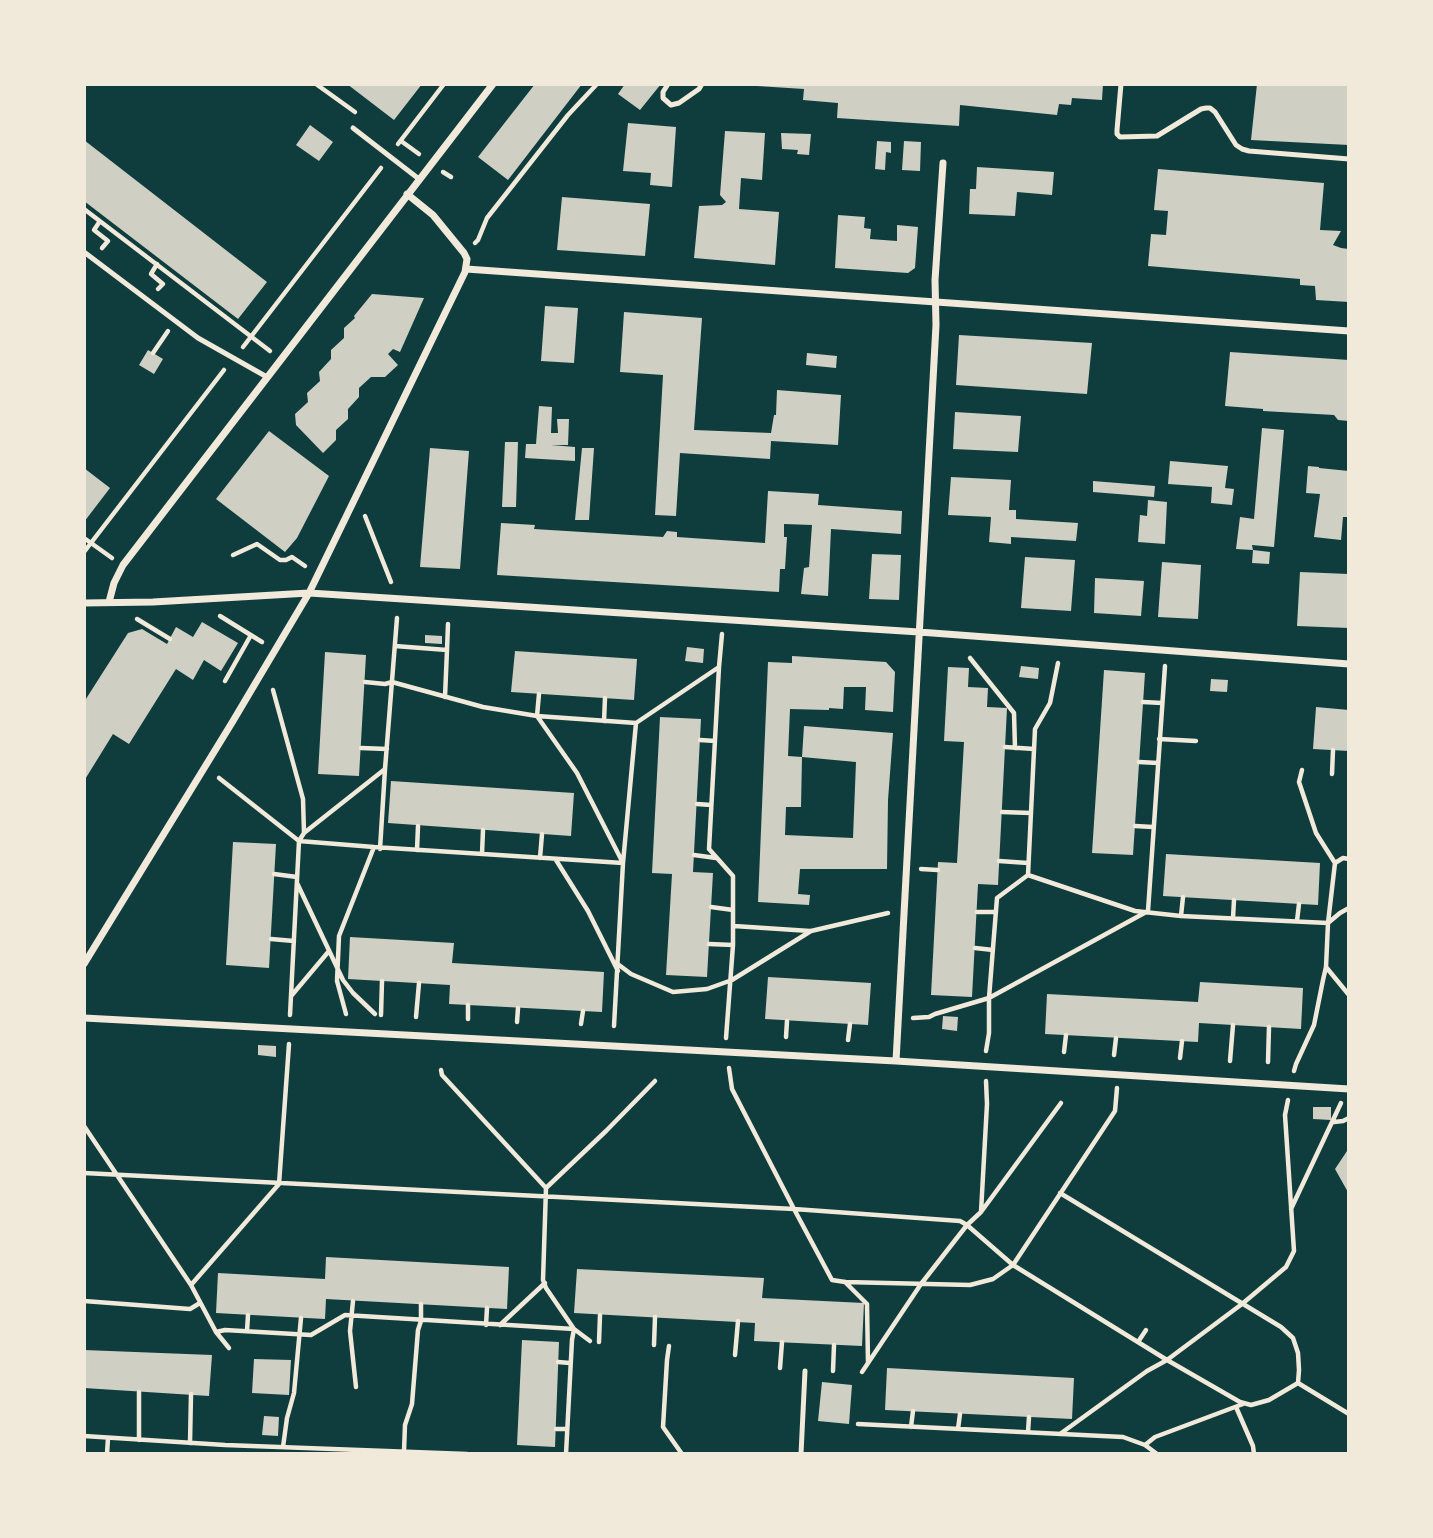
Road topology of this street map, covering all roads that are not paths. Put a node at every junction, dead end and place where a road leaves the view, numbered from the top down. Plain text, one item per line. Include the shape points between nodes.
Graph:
1 (493, 84) edge
2 (668, 84) edge
3 (702, 84) edge
4 (1121, 84) edge
5 (353, 128) dead end
6 (1349, 159) edge
7 (943, 163) dead end
8 (419, 179) junction
9 (407, 194) junction
10 (84, 252) edge
11 (466, 269) junction
12 (936, 302) junction
13 (1349, 331) edge
14 (267, 377) junction
15 (309, 593) junction
16 (84, 603) edge
17 (109, 603) junction
18 (919, 632) junction
19 (1349, 664) edge
20 (84, 964) edge
21 (84, 1018) edge
22 (895, 1061) junction
23 (1348, 1089) edge
24 (805, 1371) dead end
25 (801, 1454) edge

1 - 8 street
2 - 3 lane via 663,98 671,105
4 - 6 lane via 1116,130 1120,137 1157,136 1210,108 1242,149
5 - 8 lane
7 - 12 street
8 - 9 street
9 - 11 street via 433,215 464,253
9 - 14 street
10 - 14 lane via 198,338
11 - 12 street
11 - 15 street
12 - 13 street
12 - 18 street
14 - 17 street via 123,565
15 - 17 street
15 - 18 street
15 - 20 street
16 - 17 street
18 - 19 street
18 - 22 street
21 - 22 street
22 - 23 street
24 - 25 lane

